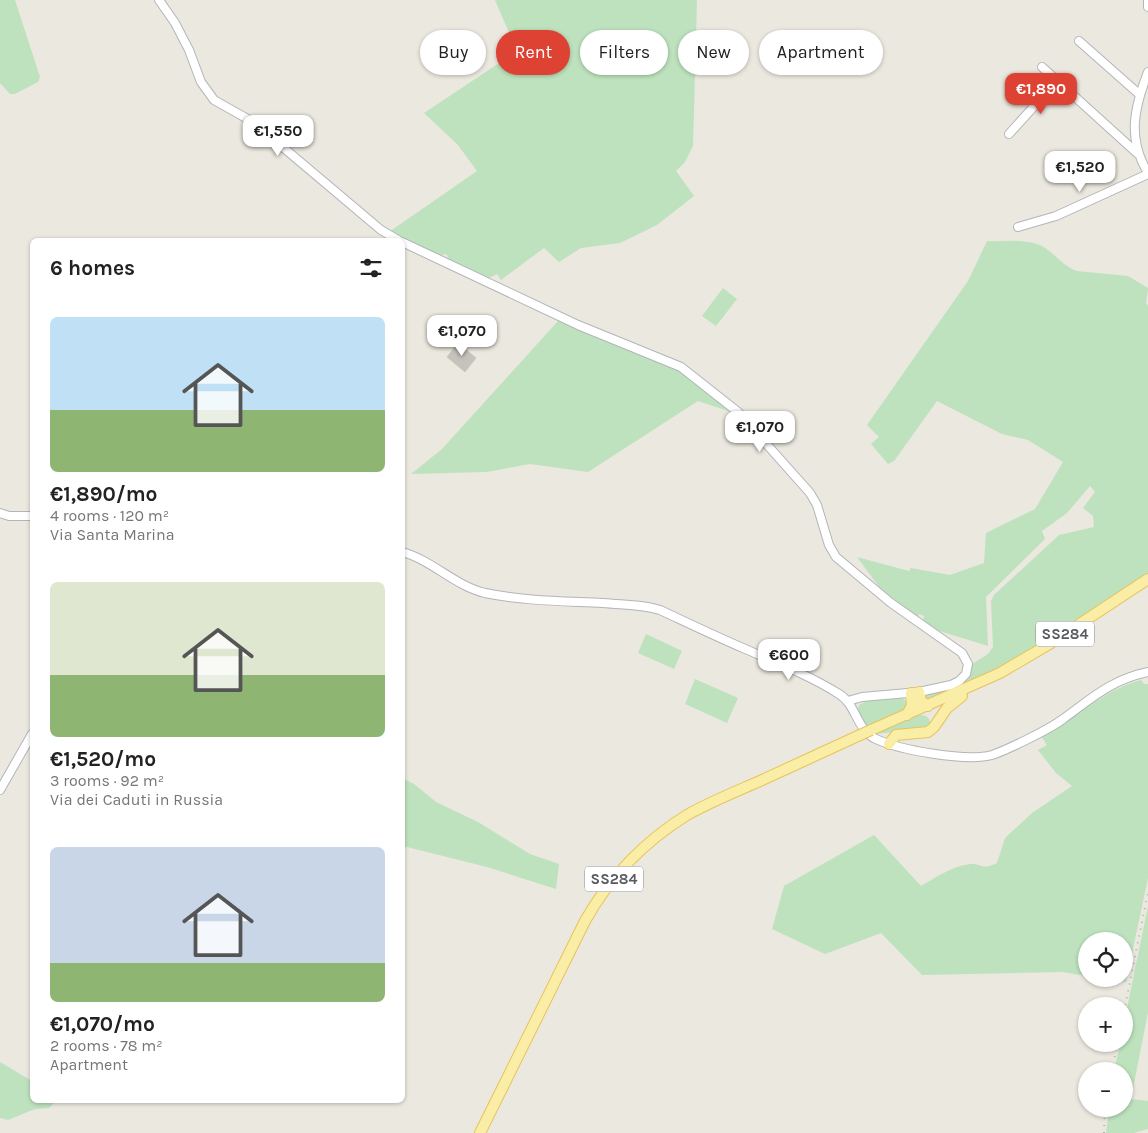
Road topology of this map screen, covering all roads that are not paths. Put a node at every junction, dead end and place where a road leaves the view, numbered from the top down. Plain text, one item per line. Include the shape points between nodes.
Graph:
1 (159, 0) edge
2 (1148, 1) edge
3 (1148, 7) edge
4 (1079, 40) dead end
5 (1042, 67) dead end
6 (1148, 72) edge
7 (1058, 81) junction
8 (1140, 94) junction
9 (1008, 134) dead end
10 (1137, 153) junction
11 (1148, 174) edge
12 (1018, 227) dead end
13 (395, 238) edge
14 (405, 243) edge
15 (0, 513) edge
16 (30, 516) edge
17 (405, 553) edge
18 (1148, 578) edge
19 (1148, 672) edge
20 (979, 683) junction
21 (915, 692) junction
22 (848, 701) junction
23 (923, 708) junction
24 (907, 715) junction
25 (928, 732) junction
26 (30, 738) edge
27 (889, 744) junction
28 (0, 790) edge
29 (480, 1133) edge

1 - 13 street via 189,50 201,82 214,100 253,122
2 - 3 street
4 - 8 street
5 - 7 street
6 - 8 street
7 - 9 street
7 - 10 street
8 - 10 street via 1134,135
10 - 11 street
11 - 12 street via 1056,216
14 - 21 street via 578,325 681,367 729,404 814,498 836,557 891,604 966,658 967,669 959,681
15 - 16 street
17 - 22 street via 483,592 516,598 650,606 786,666
18 - 20 main road, SS284 via 1044,647
19 - 27 street via 1108,686 1058,723 993,754 959,757
20 - 23 main road, SS284
20 - 25 main road via 952,703
21 - 22 street
21 - 23 main road
21 - 24 main road
22 - 27 street via 863,730
23 - 24 main road, SS284
23 - 25 main road via 932,718
24 - 29 main road, SS284, bridge via 694,812 656,837 624,867 585,921
25 - 27 main road via 896,735
26 - 28 street

